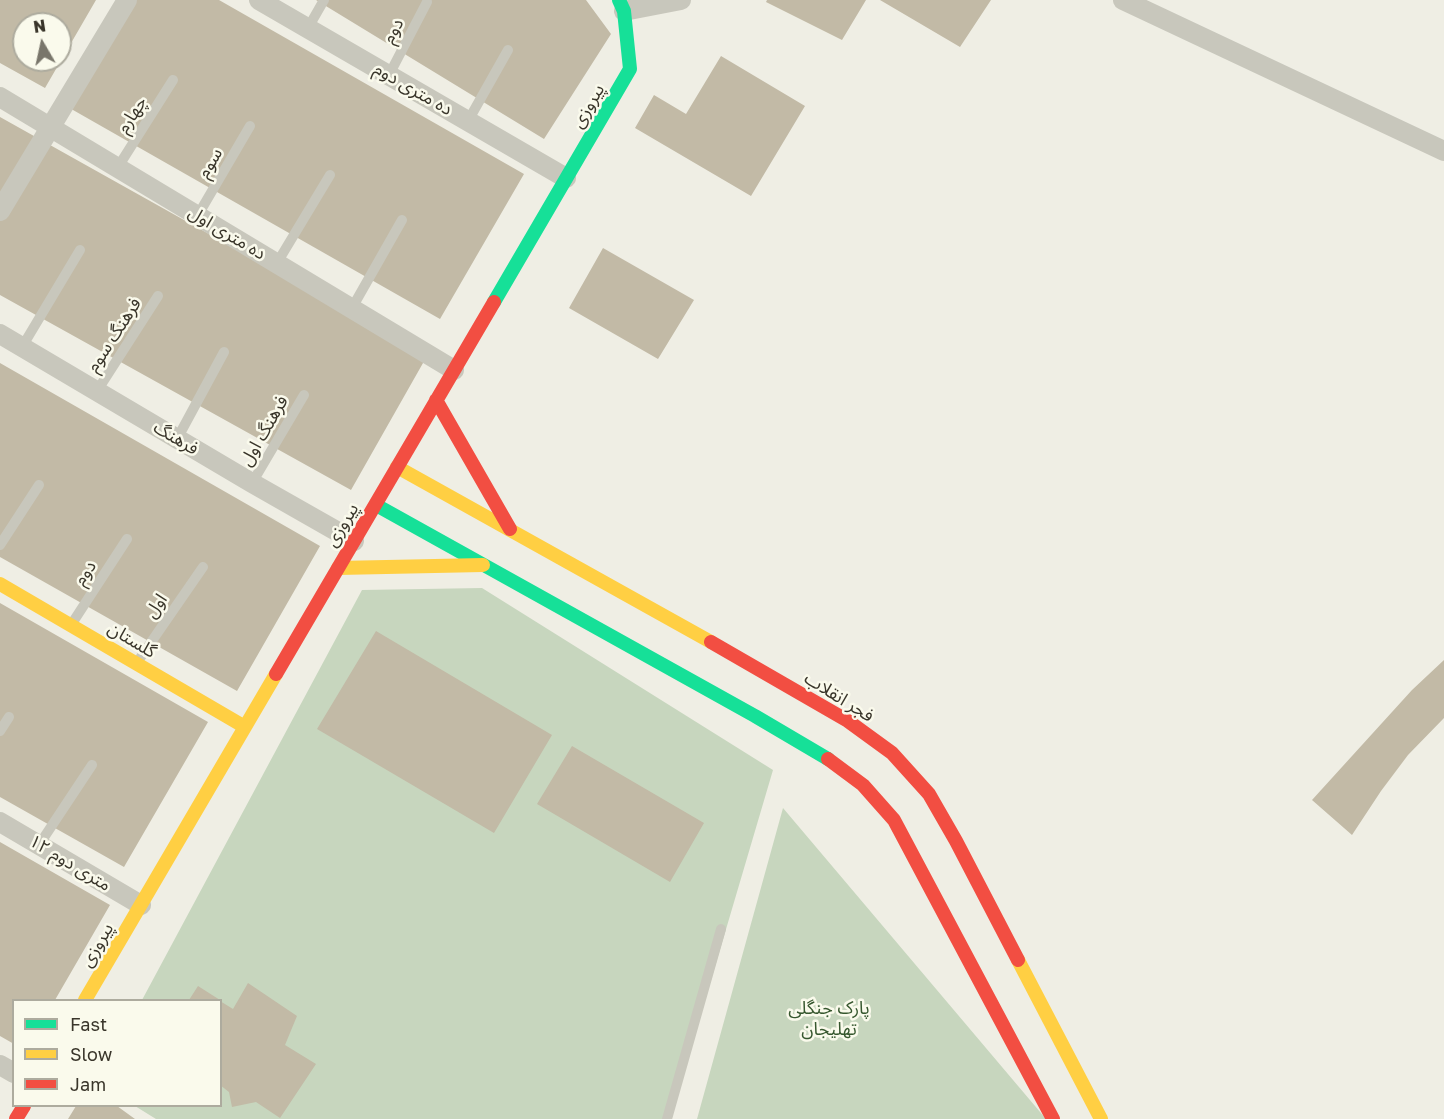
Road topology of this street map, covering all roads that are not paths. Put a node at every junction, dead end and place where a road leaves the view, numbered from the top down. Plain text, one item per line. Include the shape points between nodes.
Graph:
1 (127, 0) edge
2 (259, 0) edge
3 (324, 0) edge
4 (681, 0) edge
5 (1123, 0) edge
6 (427, 2) dead end
7 (622, 5) edge
8 (308, 28) junction
9 (508, 50) dead end
10 (389, 75) junction
11 (173, 80) dead end
12 (0, 97) edge
13 (468, 121) junction
14 (250, 126) dead end
15 (51, 127) junction
16 (1444, 151) edge
17 (118, 167) junction
18 (330, 175) dead end
19 (566, 178) junction
20 (0, 211) edge
21 (198, 215) junction
22 (402, 220) dead end
23 (80, 250) dead end
24 (277, 263) junction
25 (158, 296) dead end
26 (352, 308) junction
27 (0, 334) edge
28 (22, 347) junction
29 (224, 352) dead end
30 (454, 370) junction
31 (97, 391) junction
32 (304, 395) dead end
33 (436, 400) junction
34 (177, 439) junction
35 (397, 467) junction
36 (252, 483) junction
37 (39, 485) dead end
38 (376, 505) junction
39 (510, 531) junction
40 (127, 539) dead end
41 (354, 541) junction
42 (0, 545) edge
43 (483, 564) junction
44 (203, 567) dead end
45 (338, 568) junction
46 (0, 584) edge
47 (70, 625) junction
48 (136, 664) junction
49 (9, 717) dead end
50 (245, 727) junction
51 (0, 731) edge
52 (92, 765) dead end
53 (0, 822) edge
54 (39, 845) junction
55 (141, 905) junction
56 (721, 930) dead end
57 (86, 999) edge
58 (668, 1119) edge
59 (1053, 1119) edge
60 (1101, 1119) edge

1 - 15 street
2 - 8 street, ده متری دوم
3 - 8 lane
4 - 7 street
5 - 16 street
6 - 10 lane, دوم
7 - 19 street, پیروزی via 630,69
8 - 10 street, ده متری دوم
9 - 13 lane
10 - 13 street, ده متری دوم
11 - 17 lane, چهارم
12 - 15 street, ده متری اول
13 - 19 street, ده متری دوم
14 - 21 lane, سوم
15 - 17 street, ده متری اول
15 - 20 street
17 - 21 street, ده متری اول
18 - 24 lane
19 - 30 street, پیروزی
21 - 24 street, ده متری اول
22 - 26 lane
23 - 28 lane
24 - 26 street, ده متری اول
25 - 31 lane, فرهنگ سوم
26 - 30 street, ده متری اول
27 - 28 street, فرهنگ
28 - 31 street, فرهنگ
29 - 34 lane
30 - 33 street, پیروزی
31 - 34 street, فرهنگ
32 - 36 lane, فرهنگ اول
33 - 35 street, پیروزی
33 - 39 street
34 - 36 street, فرهنگ
35 - 38 street, پیروزی
35 - 39 street, فجر انقلاب
36 - 41 street, فرهنگ
37 - 42 lane
38 - 41 street, پیروزی
38 - 43 street
39 - 60 street, فجر انقلاب via 838,715 892,753 929,794
40 - 47 lane, دوم
41 - 45 street, پیروزی
43 - 45 street
43 - 59 street via 815,751 863,785 894,820
44 - 48 lane, اول
45 - 50 street, پیروزی
46 - 47 street, گلستان
47 - 48 street, گلستان
48 - 50 street, گلستان
49 - 51 lane
50 - 55 street, پیروزی
52 - 54 lane
53 - 54 street, ۱۲ متری دوم
54 - 55 street, ۱۲ متری دوم
55 - 57 street, پیروزی
56 - 58 lane

